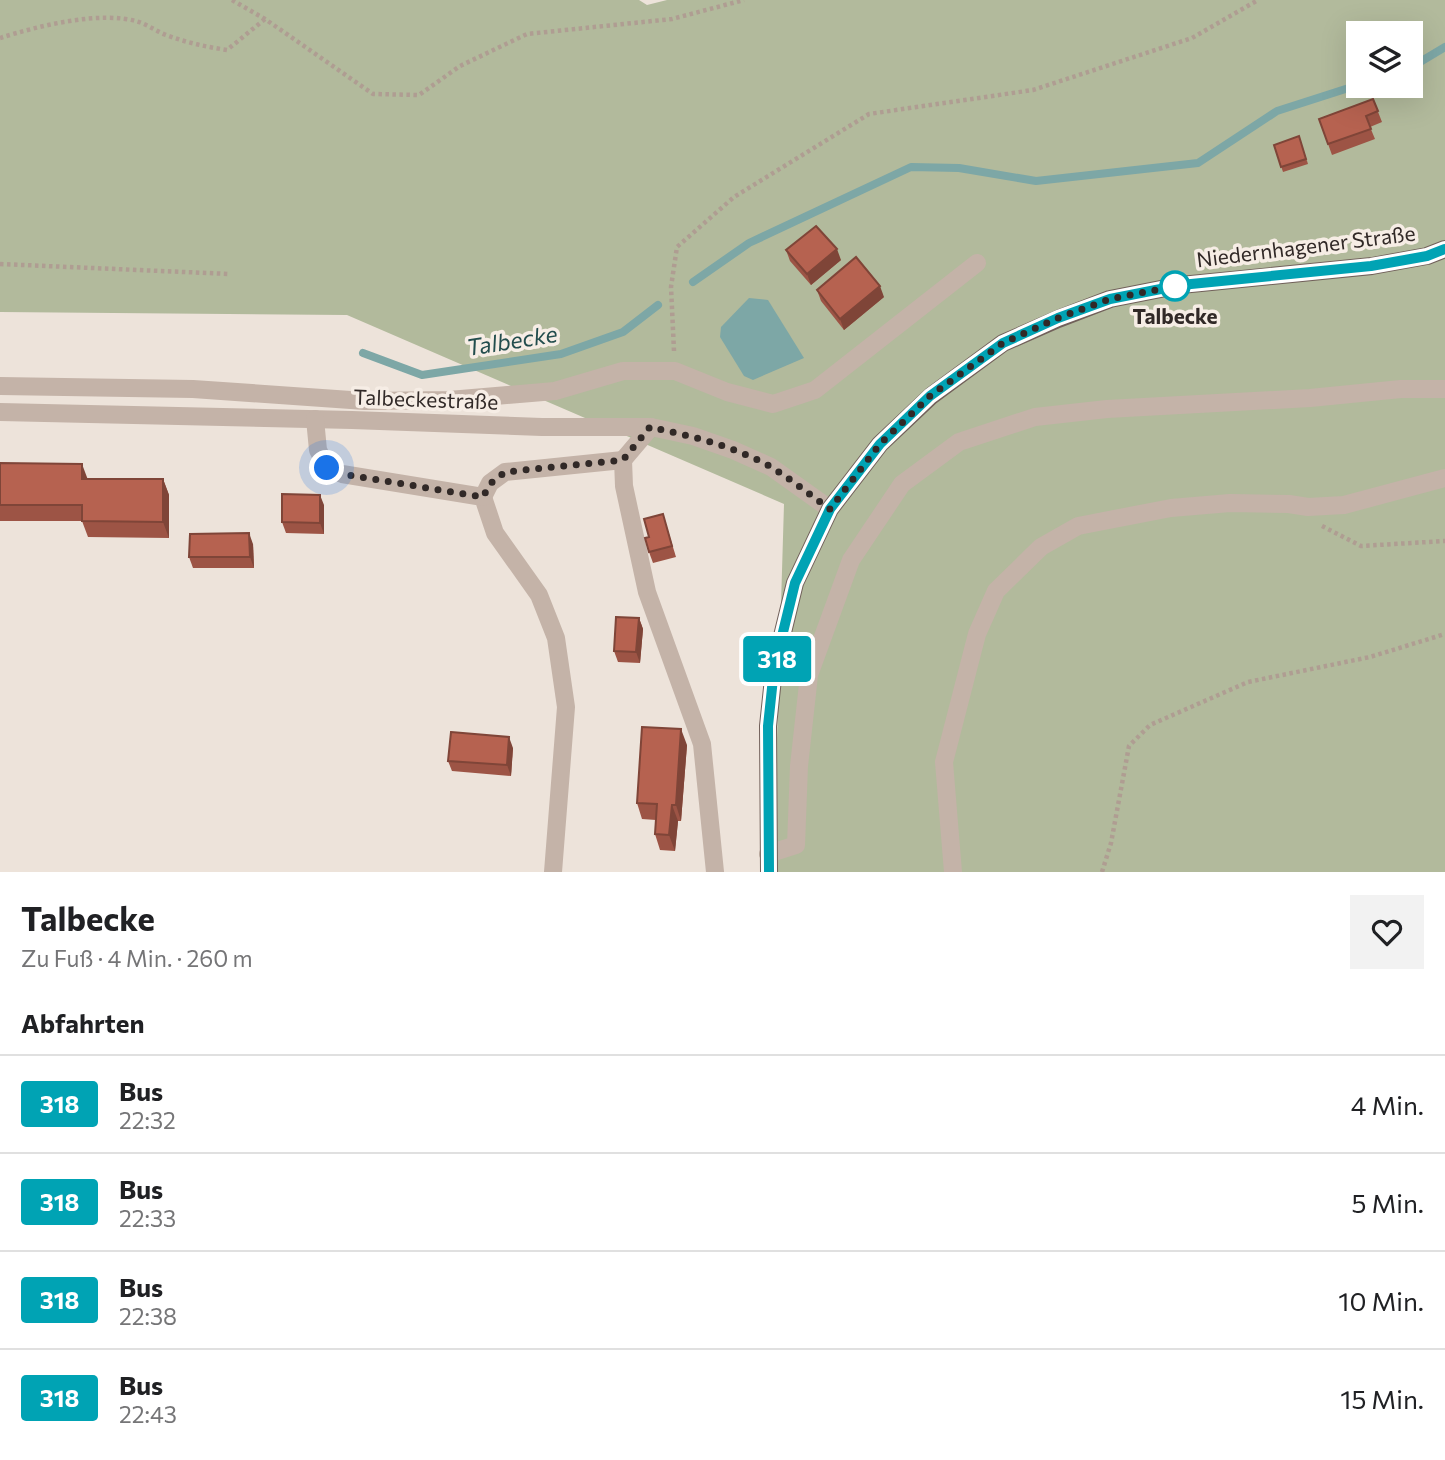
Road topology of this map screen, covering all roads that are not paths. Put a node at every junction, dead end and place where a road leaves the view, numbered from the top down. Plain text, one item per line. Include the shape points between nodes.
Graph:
1 (1445, 249) edge
2 (976, 263) dead end
3 (0, 386) edge
4 (1445, 389) edge
5 (0, 412) edge
6 (316, 419) junction
7 (650, 427) junction
8 (623, 460) junction
9 (1445, 478) edge
10 (483, 497) junction
11 (830, 509) junction
12 (768, 854) junction
13 (553, 872) edge
14 (715, 872) edge
15 (769, 872) edge
16 (953, 872) edge

1 - 11 main road, Niedernhagener Straße via 1371,266 1181,285 1110,299 1058,318 1003,343 930,396 880,444
2 - 3 street via 815,390 773,404 675,371 623,371 555,391 449,400 365,401 193,389
4 - 12 street via 1034,417 959,443 902,484 851,560 809,675 796,845
5 - 6 street, Talbeckestraße
6 - 7 street, Talbeckestraße
6 - 10 street via 318,450 327,468
7 - 8 street
7 - 11 street, Talbeckestraße via 693,436 758,461
8 - 10 street via 505,472
8 - 14 street via 624,486 647,592 702,744
9 - 16 street via 1344,505 1230,503 1171,508 1077,526 1041,547 996,591 977,634 944,762
10 - 13 street via 495,533 540,595 556,638 566,707
11 - 12 main road, Niedernhagener Straße via 795,583 774,669 768,726
12 - 15 main road, Niedernhagener Straße

